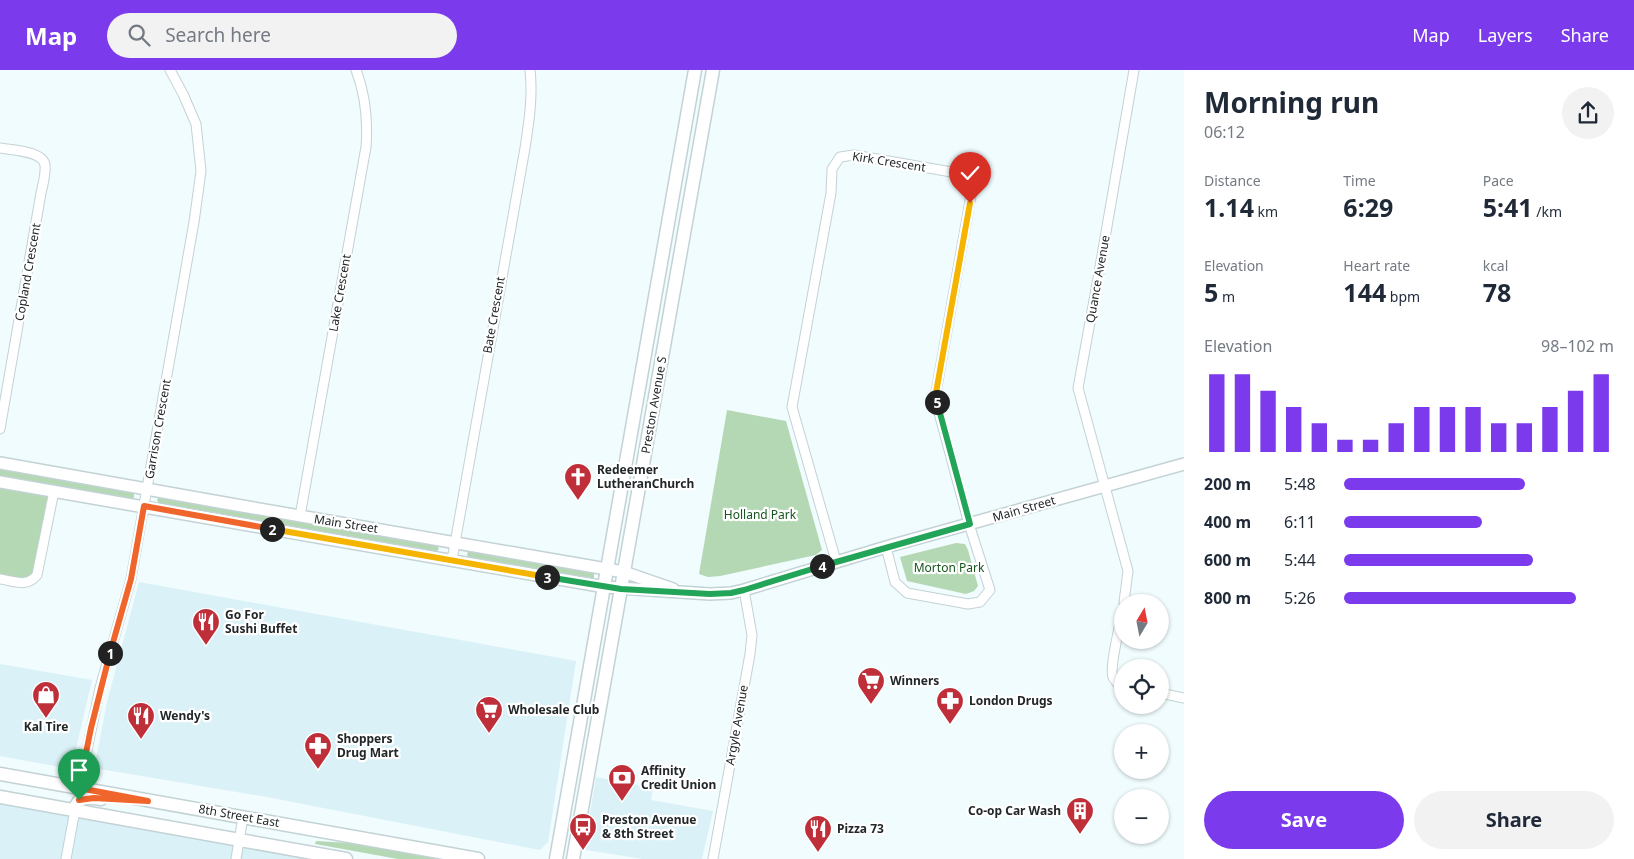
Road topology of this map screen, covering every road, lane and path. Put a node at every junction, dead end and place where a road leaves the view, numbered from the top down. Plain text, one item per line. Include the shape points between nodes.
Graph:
1 (356, 70) edge
2 (530, 70) edge
3 (695, 70) edge
4 (712, 70) edge
5 (1134, 70) edge
6 (172, 71) edge
7 (0, 148) edge
8 (0, 429) edge
9 (0, 463) edge
10 (1184, 464) edge
11 (0, 482) edge
12 (1104, 486) junction
13 (147, 490) junction
14 (54, 491) junction
15 (144, 506) junction
16 (300, 516) junction
17 (970, 524) junction
18 (455, 543) junction
19 (886, 547) junction
20 (452, 560) junction
21 (836, 561) junction
22 (608, 570) junction
23 (624, 572) junction
24 (0, 579) edge
25 (605, 587) junction
26 (621, 589) junction
27 (744, 590) junction
28 (689, 594) junction
29 (1125, 594) edge
30 (1115, 649) edge
31 (1114, 678) edge
32 (1169, 695) edge
33 (1184, 698) edge
34 (0, 774) edge
35 (79, 788) junction
36 (0, 797) edge
37 (148, 801) junction
38 (75, 810) junction
39 (243, 817) junction
40 (239, 839) junction
41 (66, 859) edge
42 (236, 859) edge
43 (346, 859) edge
44 (478, 859) edge
45 (556, 859) edge
46 (573, 859) edge
47 (713, 859) edge

1 - 16 street, Lake Crescent via 366,106 366,148
2 - 18 street, Bate Crescent via 528,131
3 - 22 main road, Preston Avenue S
4 - 23 main road, Preston Avenue S
5 - 12 street, Quance Avenue via 1078,388
6 - 13 street, Garrison Crescent via 196,124 201,171
7 - 8 street, Copland Crescent via 34,154 45,164
9 - 13 street, Main Street
10 - 12 street, Main Street
11 - 14 street, Main Street
12 - 17 street, Main Street
12 - 29 street, Quance Avenue via 1128,572
13 - 15 street, Garrison Crescent
13 - 16 street, Main Street
14 - 15 street, Main Street
14 - 24 street via 37,575 24,583
15 - 20 street, Main Street
15 - 35 street, Garrison Crescent via 131,579 100,688
16 - 18 street, Main Street
17 - 19 street, Main Street
17 - 19 street via 990,590 980,602 968,604 907,593 895,582
17 - 21 street, Kirk Crescent via 935,398 973,184 963,174 854,155 840,157 832,169 831,193 792,407
18 - 20 street, Bate Crescent
18 - 22 street, Main Street
19 - 21 street, Main Street
20 - 25 street, Main Street
21 - 27 street, Main Street
22 - 23 street, Main Street
22 - 25 main road, Preston Avenue S
23 - 26 main road, Preston Avenue S
23 - 28 street, Main Street
25 - 26 street, Main Street
25 - 45 main road, Preston Avenue S
26 - 28 street, Main Street
26 - 46 main road, Preston Avenue S
27 - 28 street, Main Street
27 - 47 street, Argyle Avenue via 752,634 750,654
30 - 31 street via 1111,663
32 - 33 street
34 - 35 main road, 8th Street East
35 - 37 main road, 8th Street East
36 - 38 main road, 8th Street East
37 - 38 main road via 86,798 76,803
37 - 39 main road, 8th Street East
38 - 40 main road, 8th Street East
38 - 41 street
39 - 40 street
39 - 44 main road, 8th Street East
40 - 42 street
40 - 43 main road, 8th Street East

